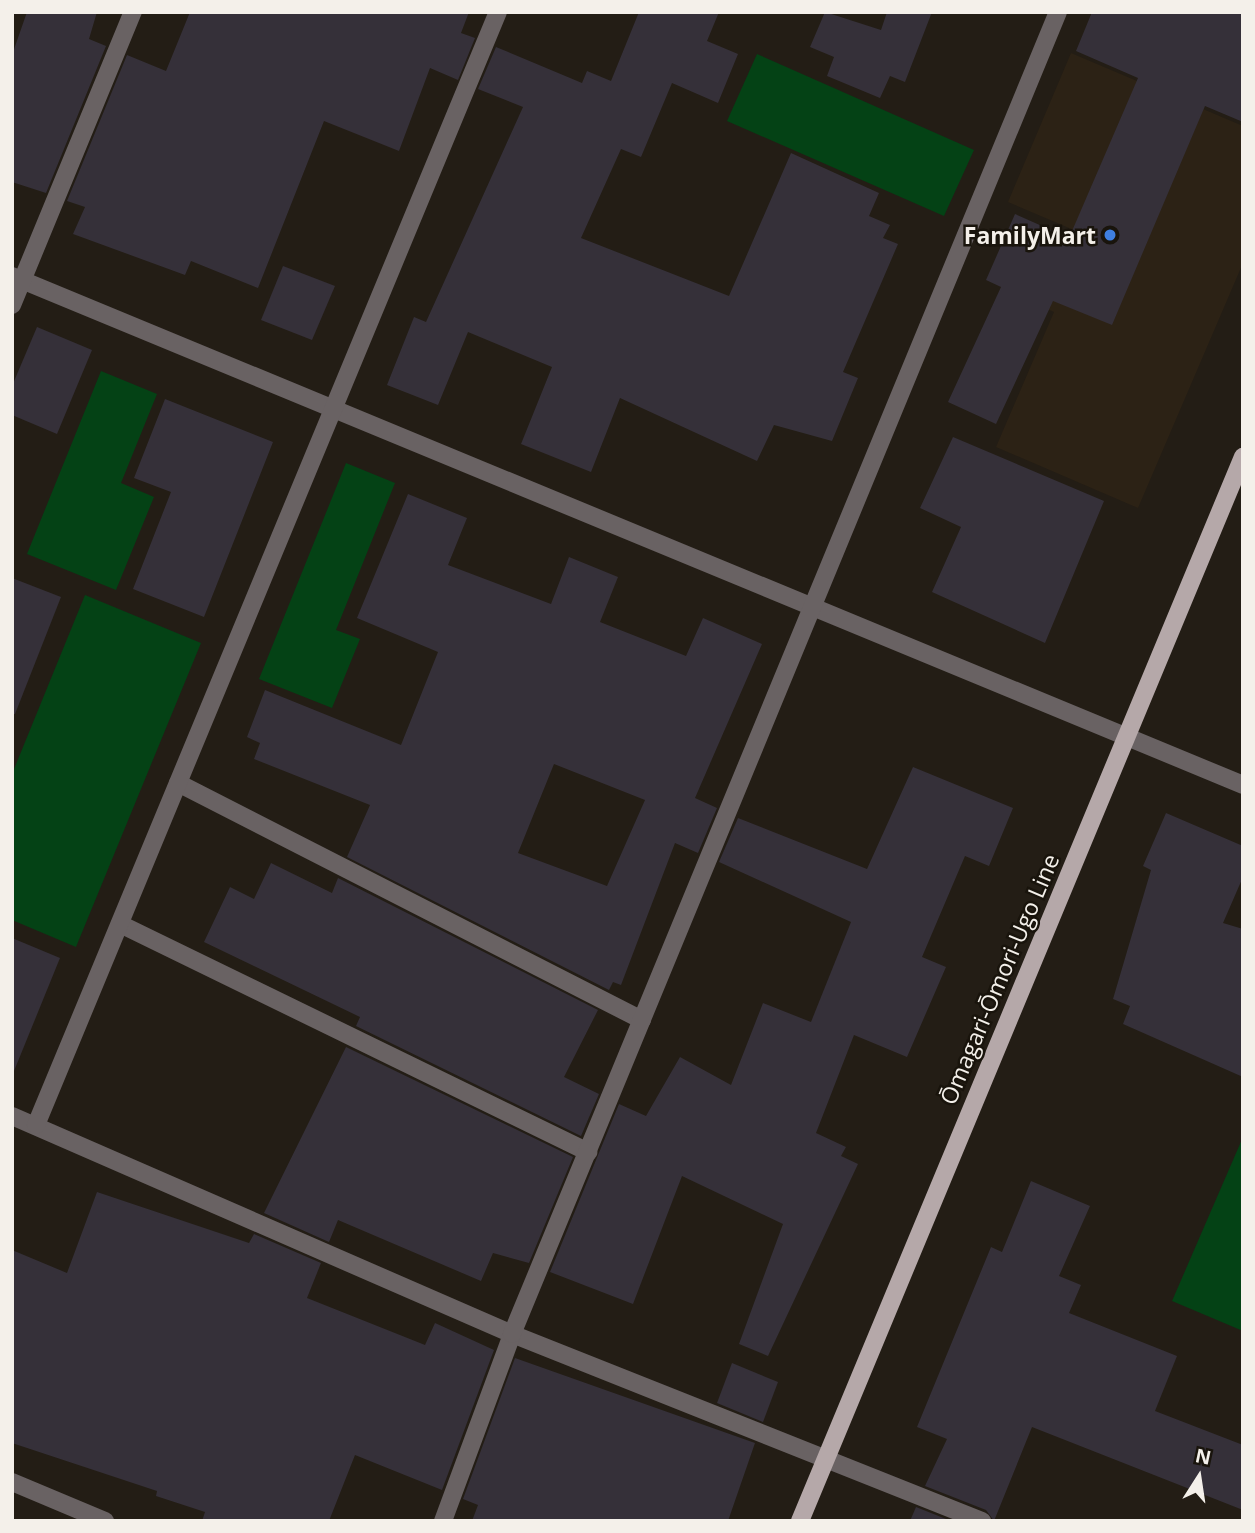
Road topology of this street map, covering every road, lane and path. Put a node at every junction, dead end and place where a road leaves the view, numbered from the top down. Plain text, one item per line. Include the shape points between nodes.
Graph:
1 (133, 12) edge
2 (498, 12) edge
3 (1058, 12) edge
4 (17, 278) edge
5 (12, 305) edge
6 (337, 408) junction
7 (1243, 457) edge
8 (815, 605) junction
9 (1128, 737) junction
10 (178, 783) junction
11 (1243, 785) edge
12 (120, 924) junction
13 (642, 1020) junction
14 (12, 1116) edge
15 (36, 1125) junction
16 (588, 1152) junction
17 (512, 1334) junction
18 (824, 1458) junction
19 (12, 1482) edge
20 (105, 1521) edge
21 (443, 1521) edge
22 (800, 1521) edge
23 (982, 1521) edge

1 - 4 street
2 - 6 street
3 - 8 street
4 - 5 street
4 - 6 street
6 - 8 street
6 - 10 street
7 - 9 main road, Ōmagari-Ōmori-Ugo Line
8 - 9 street
8 - 13 street
9 - 11 street
9 - 18 main road, Ōmagari-Ōmori-Ugo Line
10 - 12 street
10 - 13 street
12 - 15 street
12 - 16 street
13 - 16 street
14 - 15 street
15 - 17 street
16 - 17 street
17 - 18 street
17 - 21 street
18 - 22 main road, Ōmagari-Ōmori-Ugo Line
18 - 23 street
19 - 20 street

